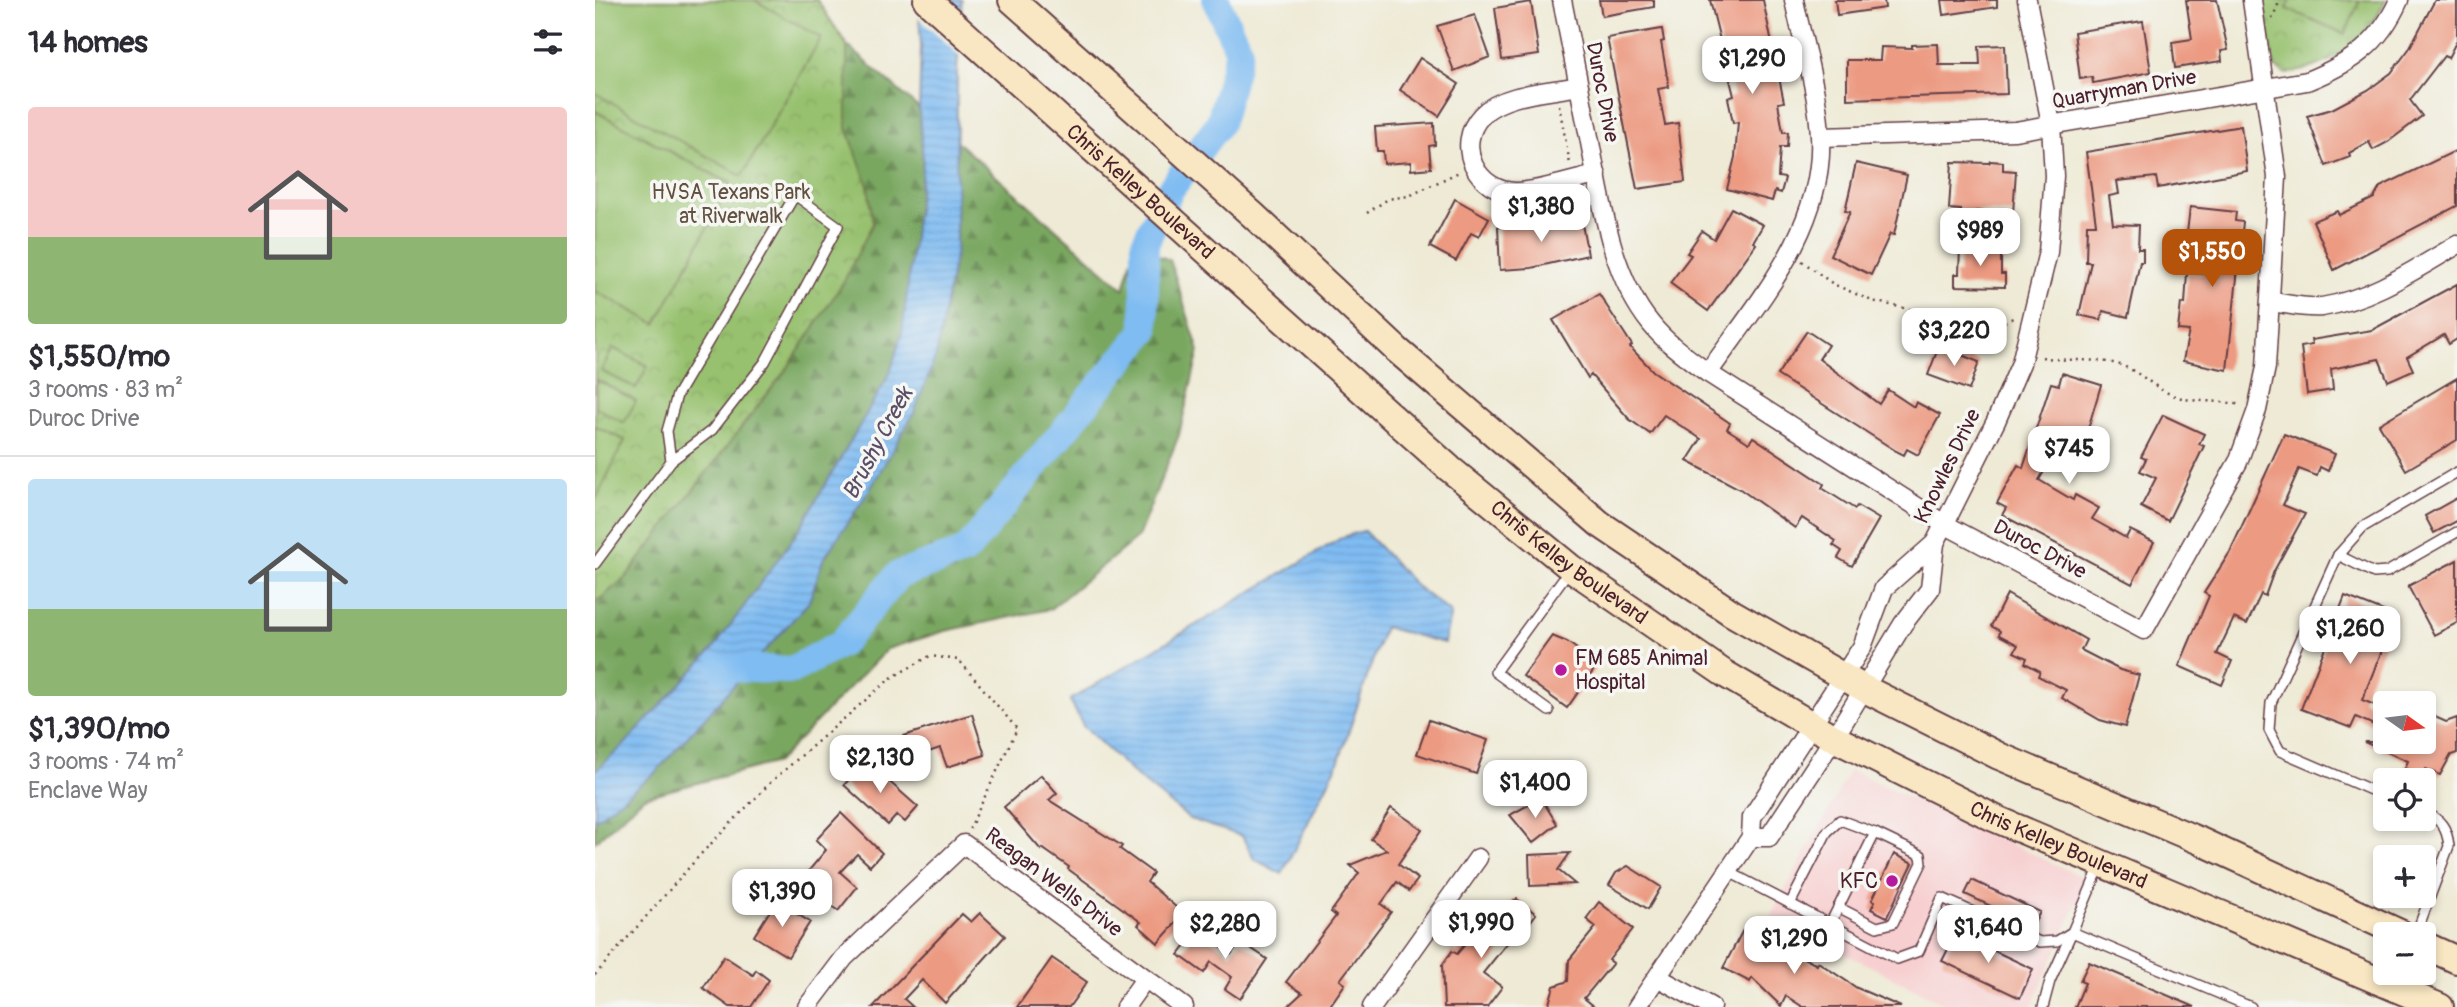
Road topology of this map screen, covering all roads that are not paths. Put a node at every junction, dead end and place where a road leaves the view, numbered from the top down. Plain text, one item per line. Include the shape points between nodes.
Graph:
1 (927, 0) edge
2 (1012, 0) edge
3 (1562, 0) edge
4 (1794, 0) edge
5 (2027, 0) edge
6 (2252, 0) edge
7 (2399, 0) edge
8 (1579, 86) junction
9 (2266, 88) junction
10 (2050, 124) junction
11 (1821, 137) junction
12 (1597, 175) junction
13 (2457, 245) edge
14 (2272, 302) junction
15 (1708, 373) junction
16 (671, 461) junction
17 (2457, 472) edge
18 (1944, 524) junction
19 (2457, 532) edge
20 (1935, 543) junction
21 (2337, 555) junction
22 (595, 564) edge
23 (1571, 568) junction
24 (1855, 683) junction
25 (1549, 711) dead end
26 (1823, 732) junction
27 (2373, 791) edge
28 (2436, 819) edge
29 (1875, 833) junction
30 (1751, 836) junction
31 (1478, 858) dead end
32 (2101, 864) junction
33 (1729, 872) junction
34 (1790, 904) junction
35 (1838, 908) junction
36 (2376, 922) edge
37 (2420, 922) edge
38 (1830, 924) junction
39 (2072, 932) junction
40 (2436, 950) edge
41 (2457, 960) edge
42 (1659, 978) junction
43 (1145, 979) junction
44 (2403, 1000) edge
45 (807, 1007) edge
46 (1125, 1007) edge
47 (1184, 1007) edge
48 (1372, 1007) edge
49 (1637, 1007) edge
50 (1711, 1007) edge
51 (2043, 1007) edge
52 (2251, 1007) edge
53 (2440, 1007) edge

1 - 23 main road, Chris Kelley Boulevard via 1450,469
2 - 24 main road via 1397,350 1600,524 1732,613
3 - 8 street, Duroc Drive
4 - 11 street
5 - 10 street, Knowles Drive
6 - 9 street, Duroc Drive
7 - 9 street, Quarryman Drive via 2375,40 2345,66 2307,81
8 - 12 street, Duroc Drive
8 - 12 street via 1500,102 1481,116 1471,134 1469,154 1477,173 1491,187 1517,192
9 - 10 street, Quarryman Drive
9 - 14 street, Duroc Drive via 2277,177
10 - 11 street, Quarryman Drive via 2015,131
10 - 18 street, Knowles Drive via 2053,188 2048,252 2037,305 2016,374
11 - 15 street via 1812,203 1801,231
12 - 15 street, Duroc Drive via 1617,257 1632,296 1651,325
13 - 14 street via 2387,286 2353,299 2319,307
14 - 18 street, Duroc Drive via 2266,367 2238,463 2144,631
15 - 18 street, Duroc Drive
16 - 16 lane via 667,431 677,395 796,195 838,226 765,362 712,430
16 - 22 lane
17 - 21 lane via 2364,527
18 - 20 street, Knowles Drive
19 - 21 lane via 2388,572 2374,573
20 - 24 street, Knowles Drive via 1930,589
20 - 24 street, Knowles Drive via 1884,588 1862,647
21 - 27 lane via 2271,702 2269,730 2280,751
23 - 25 lane via 1495,671
23 - 26 main road, Chris Kelley Boulevard via 1725,674
24 - 26 street, Knowles Drive
24 - 26 street, Knowles Drive
24 - 36 main road via 1999,756
26 - 30 street, Knowles Drive via 1752,817
26 - 30 street, Knowles Drive via 1769,837
26 - 32 main road, Chris Kelley Boulevard via 1994,818
28 - 37 lane via 2448,833 2449,846
29 - 34 lane via 1840,820 1827,832
29 - 35 lane
29 - 35 lane via 1921,855 1922,863 1893,923 1877,927
30 - 33 street, Knowles Drive
31 - 48 street
32 - 39 lane
32 - 44 main road, Chris Kelley Boulevard
33 - 34 lane
33 - 42 street, Knowles Drive
34 - 38 lane
35 - 38 lane
38 - 39 lane via 1896,959 1919,951 1943,898 2040,942 2057,941
39 - 51 lane
39 - 52 lane
40 - 41 main road
42 - 49 street, Knowles Drive
42 - 50 street
43 - 45 street, Reagan Wells Drive via 964,844 844,958
43 - 46 street
43 - 47 street, Reagan Wells Drive
44 - 53 main road, Chris Kelley Boulevard

